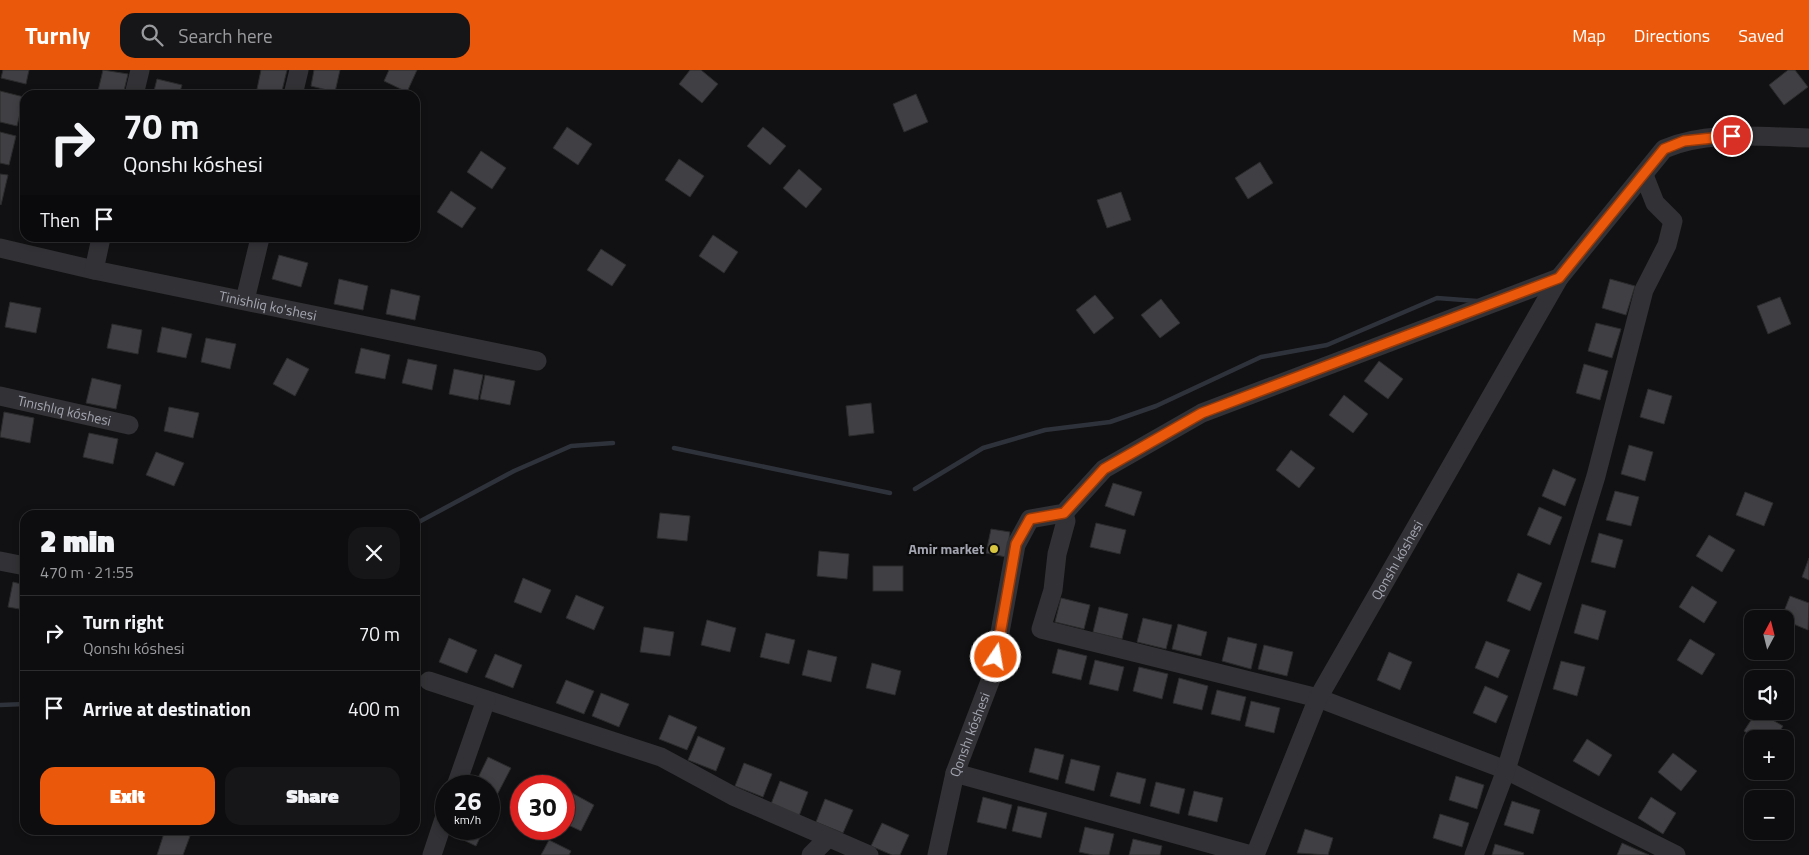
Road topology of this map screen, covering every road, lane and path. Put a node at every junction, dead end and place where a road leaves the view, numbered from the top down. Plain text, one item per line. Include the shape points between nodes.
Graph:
1 (140, 70) edge
2 (299, 70) edge
3 (135, 90) edge
4 (294, 90) edge
5 (1809, 138) edge
6 (1644, 175) junction
7 (100, 242) edge
8 (259, 242) edge
9 (0, 248) edge
10 (94, 270) junction
11 (1559, 278) junction
12 (245, 300) junction
13 (537, 361) dead end
14 (0, 396) edge
15 (129, 426) dead end
16 (1064, 513) junction
17 (0, 560) edge
18 (20, 565) edge
19 (429, 681) dead end
20 (1318, 698) junction
21 (486, 700) junction
22 (1506, 770) junction
23 (955, 773) junction
24 (460, 775) edge
25 (828, 838) junction
26 (437, 840) edge
27 (432, 855) edge
28 (811, 855) edge
29 (870, 855) edge
30 (937, 855) edge
31 (1251, 855) edge
32 (1255, 855) edge
33 (1474, 855) edge
34 (1676, 855) edge

1 - 3 street
2 - 4 street
5 - 6 street, Qonshı kóshesi via 1732,136 1684,141 1664,149
6 - 11 street, Qonshı kóshesi
6 - 22 street via 1655,203 1673,222 1667,245 1644,290 1596,476
7 - 10 street
8 - 12 street
9 - 10 street, Tinishliq ko'shesi
10 - 12 street, Tinishliq ko'shesi
11 - 16 street, Qonshı kóshesi via 1202,413 1104,469
11 - 20 street, Qonshı kóshesi
12 - 13 street, Tinishliq ko'shesi
14 - 15 street, Tınıshlıq kóshesi
16 - 20 street via 1066,521 1053,590 1041,629
16 - 23 street, Qonshı kóshesi via 1030,519 1016,544 992,676
17 - 18 street
19 - 21 street
20 - 22 street
20 - 32 street, Qonshı kóshesi
21 - 24 street
21 - 25 street via 661,757 733,796
22 - 33 street
22 - 34 street
23 - 30 street, Qonshı kóshesi
23 - 31 street
25 - 28 street
25 - 29 street
26 - 27 street

